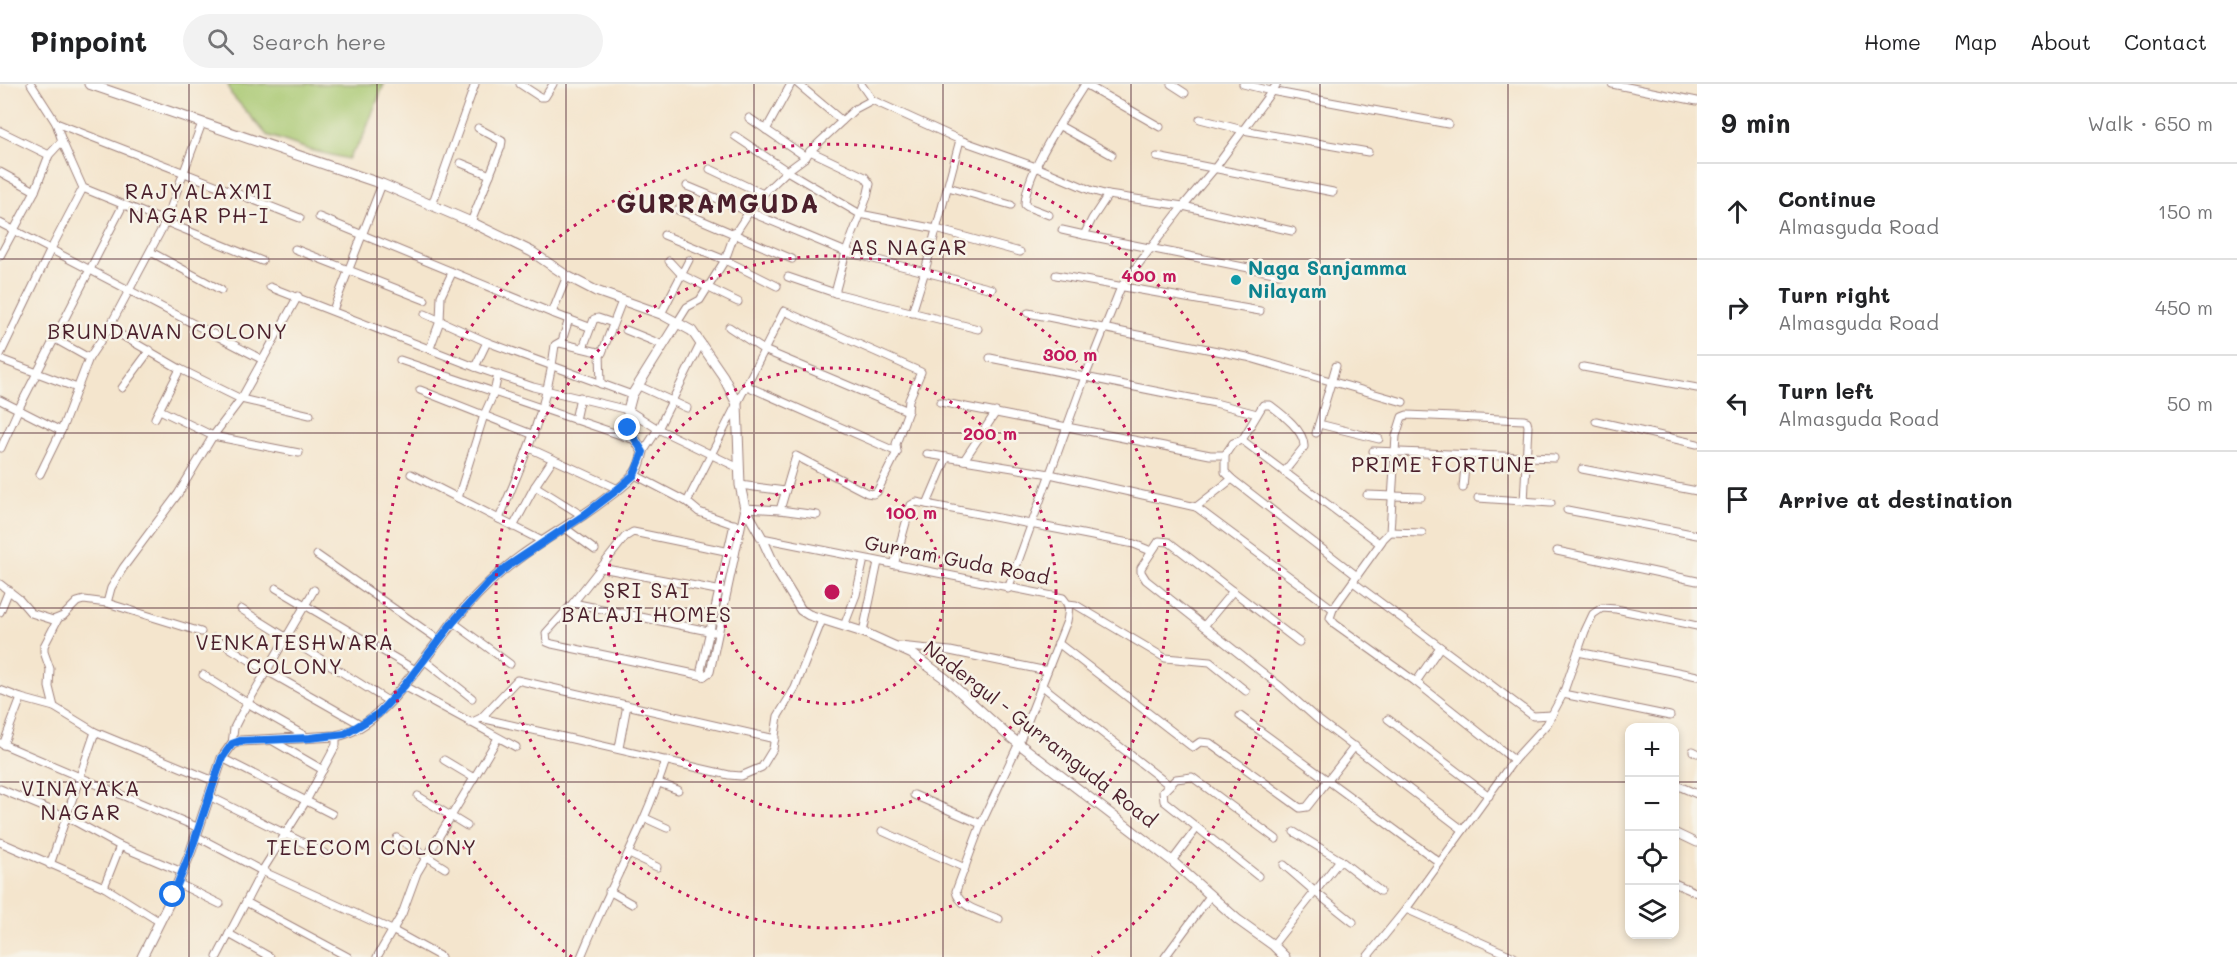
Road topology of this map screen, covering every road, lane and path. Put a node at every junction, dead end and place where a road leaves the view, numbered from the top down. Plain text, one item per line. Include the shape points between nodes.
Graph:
1 (31, 84) edge
2 (89, 84) edge
3 (475, 84) edge
4 (520, 84) edge
5 (553, 84) edge
6 (791, 84) edge
7 (798, 84) edge
8 (861, 84) edge
9 (1085, 84) edge
10 (1171, 84) edge
11 (1243, 84) edge
12 (1277, 84) edge
13 (1612, 84) edge
14 (1271, 92) junction
15 (1185, 93) dead end
16 (872, 100) junction
17 (1697, 101) edge
18 (749, 118) dead end
19 (1200, 119) dead end
20 (842, 121) junction
21 (56, 123) junction
22 (202, 123) junction
23 (1448, 124) dead end
24 (1060, 126) junction
25 (1160, 127) dead end
26 (478, 128) dead end
27 (766, 130) junction
28 (1243, 130) junction
29 (0, 131) edge
30 (735, 136) dead end
31 (960, 140) junction
32 (62, 141) junction
33 (1368, 152) dead end
34 (808, 154) junction
35 (49, 155) junction
36 (1112, 155) dead end
37 (1157, 157) dead end
38 (461, 163) dead end
39 (1036, 167) junction
40 (1215, 168) junction
41 (710, 169) dead end
42 (787, 171) junction
43 (0, 172) edge
44 (184, 173) junction
45 (490, 175) junction
46 (382, 184) junction
47 (687, 186) dead end
48 (948, 187) junction
49 (83, 189) junction
50 (35, 191) junction
51 (1333, 192) dead end
52 (763, 194) junction
53 (1108, 195) junction
54 (123, 204) junction
55 (432, 205) junction
56 (1011, 205) dead end
57 (1183, 206) junction
58 (678, 210) dead end
59 (749, 212) junction
60 (860, 214) junction
61 (1049, 215) dead end
62 (319, 217) dead end
63 (300, 218) dead end
64 (471, 222) junction
65 (0, 223) edge
66 (165, 223) junction
67 (936, 229) junction
68 (13, 230) junction
69 (1062, 230) dead end
70 (1292, 231) dead end
71 (363, 235) junction
72 (664, 235) dead end
73 (734, 235) junction
74 (1084, 235) junction
75 (1151, 248) junction
76 (51, 249) junction
77 (295, 249) dead end
78 (151, 252) junction
79 (846, 252) junction
80 (1020, 252) dead end
81 (0, 256) edge
82 (792, 259) dead end
83 (689, 260) dead end
84 (262, 261) dead end
85 (669, 261) dead end
86 (725, 261) junction
87 (91, 269) junction
88 (349, 270) junction
89 (926, 271) junction
90 (452, 273) junction
91 (1056, 274) dead end
92 (1279, 274) dead end
93 (682, 275) junction
94 (567, 276) junction
95 (788, 277) dead end
96 (270, 286) dead end
97 (777, 286) dead end
98 (708, 287) junction
99 (1121, 287) junction
100 (130, 290) junction
101 (221, 290) dead end
102 (992, 290) dead end
103 (835, 293) junction
104 (298, 296) junction
105 (425, 300) dead end
106 (622, 301) junction
107 (738, 302) dead end
108 (333, 310) junction
109 (1260, 311) dead end
110 (552, 313) junction
111 (912, 313) junction
112 (1028, 313) dead end
113 (425, 314) dead end
114 (661, 314) junction
115 (569, 319) junction
116 (440, 321) junction
117 (677, 322) junction
118 (613, 323) junction
119 (589, 327) junction
120 (729, 327) dead end
121 (109, 328) junction
122 (1104, 328) junction
123 (978, 329) dead end
124 (626, 330) dead end
125 (55, 339) junction
126 (487, 342) junction
127 (560, 343) junction
128 (701, 343) junction
129 (663, 345) junction
130 (430, 348) junction
131 (583, 348) junction
132 (150, 350) junction
133 (764, 350) junction
134 (600, 353) junction
135 (0, 357) edge
136 (89, 358) junction
137 (990, 358) dead end
138 (263, 360) junction
139 (400, 360) dead end
140 (553, 365) junction
141 (1336, 366) dead end
142 (475, 367) junction
143 (1583, 367) dead end
144 (180, 369) junction
145 (37, 372) junction
146 (498, 374) junction
147 (1085, 377) junction
148 (1332, 381) junction
149 (601, 384) junction
150 (639, 386) junction
151 (747, 386) junction
152 (77, 388) junction
153 (122, 388) dead end
154 (1697, 388) edge
155 (420, 390) dead end
156 (548, 390) junction
157 (494, 393) junction
158 (632, 395) junction
159 (580, 397) junction
160 (241, 399) junction
161 (0, 400) edge
162 (672, 401) junction
163 (940, 402) dead end
164 (1403, 402) dead end
165 (736, 404) junction
166 (19, 408) junction
167 (687, 408) dead end
168 (541, 409) junction
169 (160, 410) junction
170 (628, 410) junction
171 (908, 411) junction
172 (996, 412) junction
173 (1257, 414) junction
174 (310, 415) dead end
175 (484, 415) junction
176 (155, 417) dead end
177 (575, 420) junction
178 (1596, 421) dead end
179 (1319, 424) junction
180 (1067, 425) junction
181 (658, 429) junction
182 (62, 431) junction
183 (1316, 433) dead end
184 (534, 435) junction
185 (213, 436) junction
186 (1379, 439) dead end
187 (635, 440) junction
188 (1242, 440) junction
189 (1697, 444) edge
190 (1, 448) edge
191 (530, 448) junction
192 (1373, 451) dead end
193 (643, 452) junction
194 (897, 452) junction
195 (298, 453) dead end
196 (1394, 453) junction
197 (927, 454) dead end
198 (710, 455) junction
199 (1225, 455) junction
200 (1466, 455) junction
201 (947, 457) junction
202 (1526, 457) junction
203 (1554, 458) dead end
204 (553, 459) junction
205 (964, 460) junction
206 (739, 468) junction
207 (1582, 469) dead end
208 (1284, 472) junction
209 (40, 474) dead end
210 (411, 474) dead end
211 (1050, 474) junction
212 (634, 475) junction
213 (1232, 479) junction
214 (740, 485) junction
215 (534, 486) junction
216 (1463, 488) dead end
217 (618, 489) junction
218 (1697, 490) edge
219 (785, 491) junction
220 (1367, 495) dead end
221 (1393, 496) junction
222 (1421, 496) dead end
223 (458, 498) junction
224 (1478, 498) dead end
225 (687, 502) junction
226 (1524, 502) junction
227 (1551, 502) dead end
228 (927, 504) junction
229 (1196, 507) junction
230 (745, 508) junction
231 (780, 510) junction
232 (1567, 510) dead end
233 (817, 515) dead end
234 (583, 516) junction
235 (499, 519) junction
236 (1031, 524) junction
237 (737, 525) junction
238 (513, 527) junction
239 (565, 528) junction
240 (1390, 532) junction
241 (1422, 533) dead end
242 (1697, 535) edge
243 (762, 538) junction
244 (1382, 541) junction
245 (544, 542) junction
246 (595, 550) dead end
247 (1151, 551) junction
248 (1557, 551) dead end
249 (732, 552) junction
250 (317, 555) dead end
251 (864, 559) junction
252 (878, 562) junction
253 (894, 565) junction
254 (601, 568) junction
255 (1355, 579) junction
256 (1697, 581) edge
257 (0, 584) edge
258 (276, 588) dead end
259 (1008, 588) junction
260 (9, 590) junction
261 (314, 590) dead end
262 (723, 591) junction
263 (1233, 591) junction
264 (107, 603) junction
265 (573, 603) junction
266 (306, 604) junction
267 (1068, 604) junction
268 (241, 609) dead end
269 (1333, 609) junction
270 (0, 612) edge
271 (58, 619) junction
272 (822, 620) junction
273 (453, 622) junction
274 (844, 626) junction
275 (1697, 626) edge
276 (1204, 627) junction
277 (201, 632) dead end
278 (710, 632) junction
279 (863, 632) junction
280 (718, 633) junction
281 (287, 637) junction
282 (214, 638) dead end
283 (439, 640) junction
284 (1299, 642) dead end
285 (1058, 644) junction
286 (892, 645) junction
287 (1440, 647) junction
288 (1578, 652) junction
289 (424, 660) junction
290 (510, 664) dead end
291 (417, 671) junction
292 (1047, 671) junction
293 (267, 672) junction
294 (203, 675) dead end
295 (704, 676) junction
296 (1697, 676) edge
297 (1416, 682) junction
298 (404, 686) junction
299 (1041, 686) junction
300 (0, 690) edge
301 (1246, 691) dead end
302 (1563, 694) junction
303 (21, 698) junction
304 (472, 698) dead end
305 (388, 701) junction
306 (249, 704) junction
307 (627, 705) junction
308 (54, 707) junction
309 (1552, 715) junction
310 (1240, 716) dead end
311 (1670, 716) dead end
312 (481, 718) junction
313 (1388, 719) dead end
314 (470, 723) junction
315 (362, 724) junction
316 (95, 732) junction
317 (336, 736) junction
318 (310, 738) junction
319 (498, 738) junction
320 (775, 739) junction
321 (273, 741) junction
322 (1019, 742) junction
323 (2, 744) edge
324 (232, 744) junction
325 (1355, 746) junction
326 (516, 747) dead end
327 (619, 748) junction
328 (222, 758) junction
329 (444, 760) dead end
330 (666, 760) junction
331 (1514, 760) junction
332 (323, 770) junction
333 (79, 777) junction
334 (474, 778) junction
335 (1328, 780) junction
336 (214, 781) junction
337 (659, 783) junction
338 (1169, 785) junction
339 (1679, 786) edge
340 (0, 789) edge
341 (678, 790) dead end
342 (1697, 794) edge
343 (914, 795) dead end
344 (209, 796) junction
345 (418, 796) dead end
346 (1489, 796) junction
347 (306, 801) junction
348 (332, 814) dead end
349 (451, 816) junction
350 (67, 817) junction
351 (645, 818) junction
352 (981, 824) junction
353 (467, 826) dead end
354 (667, 828) dead end
355 (1197, 828) junction
356 (1463, 830) junction
357 (882, 831) dead end
358 (198, 832) junction
359 (1294, 832) dead end
360 (1679, 834) edge
361 (284, 835) junction
362 (397, 838) dead end
363 (1276, 839) dead end
364 (0, 842) edge
365 (1697, 843) edge
366 (120, 846) junction
367 (324, 853) dead end
368 (629, 854) junction
369 (427, 856) junction
370 (1340, 860) junction
371 (1172, 861) junction
372 (1438, 862) junction
373 (50, 865) junction
374 (1284, 865) dead end
375 (657, 867) dead end
376 (445, 868) dead end
377 (965, 868) junction
378 (262, 871) junction
379 (182, 872) junction
380 (1258, 876) dead end
381 (177, 884) junction
382 (1679, 885) edge
383 (104, 887) junction
384 (609, 891) junction
385 (1314, 891) junction
386 (1380, 891) dead end
387 (1697, 893) edge
388 (1210, 896) junction
389 (246, 902) junction
390 (220, 904) dead end
391 (632, 904) dead end
392 (1406, 909) junction
393 (999, 919) dead end
394 (1353, 921) dead end
395 (160, 922) junction
396 (392, 930) junction
397 (229, 934) junction
398 (1273, 945) junction
399 (584, 956) edge
400 (142, 957) edge
401 (217, 957) edge
402 (270, 957) edge
403 (348, 957) edge
404 (377, 957) edge
405 (441, 957) edge
406 (1165, 957) edge
407 (1285, 957) edge
408 (1367, 957) edge
409 (1514, 957) edge

1 - 21 street
2 - 22 main road, Nadergul - Gurramguda Road
3 - 55 street
4 - 5 street via 540,97 545,97
6 - 27 street
7 - 20 street
8 - 16 street
9 - 24 street
9 - 25 street
10 - 15 street
11 - 14 street
12 - 14 street
13 - 17 street
14 - 23 street
14 - 28 street
16 - 20 street
16 - 31 street
18 - 27 street
19 - 28 street
20 - 34 street
21 - 32 street
21 - 44 street
22 - 44 street
22 - 46 main road, Nadergul - Gurramguda Road
24 - 36 street
24 - 39 street
26 - 45 street via 502,141
27 - 34 street
28 - 33 street
28 - 40 street
29 - 35 street
30 - 42 street
31 - 39 street
31 - 48 street
32 - 35 street
32 - 49 street
34 - 42 street
34 - 60 street via 865,177 870,184
35 - 50 street
37 - 40 street
38 - 45 street
39 - 53 street
39 - 61 street via 1025,205
40 - 51 street
40 - 57 street
41 - 52 street
42 - 52 street
42 - 60 street
43 - 50 street
44 - 63 street
44 - 66 street
45 - 64 street
46 - 55 main road, Nadergul - Gurramguda Road
46 - 71 street
47 - 59 street
48 - 56 street
48 - 67 street
49 - 54 street
49 - 76 street
50 - 68 street
52 - 59 street
53 - 57 street
53 - 74 street
54 - 66 street
54 - 87 street
55 - 64 main road, Nadergul - Gurramguda Road
57 - 70 street
57 - 75 street
58 - 73 street
59 - 73 street
59 - 79 street
60 - 67 street
60 - 79 street
62 - 71 street
64 - 94 main road, Nadergul - Gurramguda Road via 532,252
65 - 68 street
66 - 78 street
66 - 84 street
67 - 80 street
67 - 89 street
68 - 76 street
68 - 81 street
69 - 74 street
71 - 88 street
71 - 90 street
72 - 86 street
73 - 82 street
73 - 86 street
74 - 75 street
75 - 92 street
75 - 99 street
76 - 87 street
76 - 135 street
77 - 88 street
78 - 100 street
78 - 101 street
79 - 89 street
79 - 103 street
83 - 93 street
85 - 93 street
86 - 97 street
86 - 98 street
87 - 100 street
87 - 125 street
88 - 105 street
88 - 108 street
89 - 102 street
89 - 111 street
90 - 110 street
90 - 116 street via 441,296
91 - 99 street
93 - 98 street
93 - 114 street
94 - 106 main road, Nadergul - Gurramguda Road
94 - 110 street
95 - 103 street
96 - 104 street
98 - 107 street
98 - 117 street
99 - 109 street
99 - 122 street
100 - 121 street
100 - 138 street
103 - 111 street
104 - 108 street
104 - 138 street
106 - 114 main road, Nadergul - Gurramguda Road
106 - 118 street
108 - 130 street
110 - 115 street
111 - 123 street
112 - 122 street
113 - 116 street
114 - 117 main road, Nadergul - Gurramguda Road
115 - 119 street
115 - 127 street
116 - 126 street
116 - 130 street
117 - 128 main road, Nadergul - Gurramguda Road via 692,331
117 - 129 main road
118 - 119 street via 598,318
118 - 134 street
119 - 131 street
120 - 133 street
121 - 132 street
121 - 136 street
122 - 147 street
122 - 148 street via 1247,357
124 - 129 street
125 - 136 street
125 - 145 street
126 - 140 street
126 - 142 street
127 - 131 street
127 - 140 street via 555,345
128 - 162 street
128 - 165 main road, Nadergul - Gurramguda Road
129 - 150 main road
130 - 142 street
131 - 134 street
132 - 144 street
132 - 153 street
133 - 151 street
133 - 171 street
133 - 171 street via 784,311 921,372
134 - 149 street
135 - 145 street
136 - 152 street
137 - 147 street
138 - 160 street
139 - 157 street
140 - 149 street
140 - 156 street
141 - 148 street
142 - 146 street
143 - 154 street
144 - 160 street
144 - 169 street
145 - 152 street
145 - 166 street
146 - 156 street
146 - 157 street
147 - 173 street
147 - 180 street
148 - 164 street
148 - 179 street
149 - 158 street
150 - 158 main road
150 - 162 street
151 - 165 street
151 - 194 street
152 - 182 street
155 - 175 street
156 - 159 street
156 - 168 street
157 - 168 street
157 - 175 street
158 - 170 main road
159 - 170 street
159 - 177 street
160 - 174 street
160 - 185 street
161 - 166 street
162 - 167 street
162 - 181 street
163 - 172 street
165 - 198 street
165 - 206 main road, Nadergul - Gurramguda Road
166 - 182 street
166 - 190 street
168 - 177 street
168 - 184 street
169 - 176 street
169 - 185 street
170 - 181 street
170 - 187 main road via 628,428
171 - 194 street via 896,444
172 - 180 street
172 - 205 street
173 - 188 street
173 - 208 street via 1263,405 1270,405 1304,440 1304,447
175 - 184 street
175 - 223 street
177 - 187 street
178 - 189 street
179 - 183 street
179 - 186 street
180 - 199 street via 1161,446
180 - 211 street
181 - 193 street
181 - 198 street
182 - 209 street
184 - 191 street
185 - 195 street
185 - 264 street via 178,494 123,568
187 - 193 main road
188 - 199 street via 1233,443
188 - 208 street
191 - 204 street
191 - 235 street
192 - 196 street
193 - 212 main road
194 - 219 street via 873,494 796,456
196 - 200 street
196 - 202 street via 1399,424 1407,415 1527,421
196 - 221 street
197 - 201 street
198 - 206 street
198 - 225 street
199 - 213 street via 1225,472
200 - 202 street
200 - 216 street
201 - 205 street
201 - 228 street
202 - 203 street
202 - 226 street
204 - 215 street
204 - 217 street
205 - 211 street
206 - 214 main road, Nadergul - Gurramguda Road
207 - 218 street
208 - 244 street via 1377,543
210 - 223 street
211 - 229 street
211 - 236 street
212 - 217 main road
212 - 225 street
213 - 229 street
213 - 255 street
214 - 219 street
214 - 230 main road, Nadergul - Gurramguda Road
215 - 234 street
215 - 238 street
217 - 234 main road
219 - 231 street
220 - 221 street
221 - 222 street
221 - 240 street
223 - 235 street
224 - 226 street
225 - 237 street via 699,512
226 - 227 street
228 - 236 street
228 - 253 street via 910,505
229 - 269 street
230 - 231 street
230 - 237 street
230 - 243 main road, Nadergul - Gurramguda Road
231 - 233 street
232 - 242 street
234 - 239 main road
235 - 238 street
236 - 247 street via 1134,544
236 - 259 street
237 - 249 street
238 - 245 street
239 - 245 main road
239 - 246 street
240 - 241 street
240 - 244 street
243 - 251 street, Gurram Guda Road
243 - 272 main road, Nadergul - Gurramguda Road via 794,601 809,615
244 - 255 street
245 - 273 main road via 488,583
247 - 263 street via 1159,541 1168,542
247 - 276 street via 1141,568 1143,576
248 - 256 street
249 - 254 street via 639,531 625,537
249 - 262 street
250 - 283 street
251 - 252 street, Gurram Guda Road
251 - 274 street
252 - 253 street, Gurram Guda Road
252 - 279 street
253 - 259 street, Gurram Guda Road
254 - 262 street
254 - 265 street
255 - 269 street
255 - 287 street
257 - 260 street
258 - 266 street
259 - 267 street, Gurram Guda Road via 1063,598
260 - 270 street
260 - 271 street via 31,613
261 - 266 street
262 - 278 street
262 - 280 street
263 - 276 street
263 - 284 street
264 - 271 street via 77,602
264 - 277 street
265 - 278 street
265 - 295 street via 549,628 547,642
266 - 281 street
266 - 291 street
267 - 285 street, Gurram Guda Road via 1067,621
267 - 301 street via 1076,605 1165,658 1210,662
268 - 281 street
269 - 297 street via 1330,618 1335,624
271 - 308 street via 44,646
272 - 274 main road, Nadergul - Gurramguda Road
272 - 320 street via 795,688 778,716
273 - 283 main road
273 - 290 street
274 - 279 main road, Nadergul - Gurramguda Road
275 - 288 street via 1602,608 1589,620
276 - 325 street
278 - 280 street
278 - 295 street via 701,670
279 - 286 main road, Nadergul - Gurramguda Road
280 - 295 street via 710,672
281 - 293 street
281 - 305 street
282 - 293 street
283 - 289 main road
285 - 292 street, Gurram Guda Road
285 - 335 street via 1191,746 1210,743 1296,807 1307,807
286 - 292 street via 950,651
286 - 322 main road, Nadergul - Gurramguda Road via 946,678
287 - 297 street
287 - 309 street via 1533,716
288 - 296 street
288 - 302 street
289 - 291 main road
289 - 304 street
291 - 298 main road
292 - 299 street, Gurram Guda Road
293 - 306 street
293 - 315 street
294 - 306 street
297 - 331 street
298 - 305 main road
298 - 314 street
299 - 322 street, Gurram Guda Road
299 - 338 street
300 - 303 street
302 - 309 street
302 - 311 street
303 - 308 street
303 - 323 street
305 - 315 main road via 378,714
306 - 318 street
306 - 324 street via 234,728
307 - 312 street via 517,680
307 - 320 street
307 - 327 street
308 - 316 street
309 - 331 street
310 - 335 street
312 - 314 street
312 - 327 street
313 - 346 street
314 - 319 street
315 - 317 main road
316 - 333 street
316 - 336 street
317 - 318 main road
317 - 332 street via 336,745
318 - 321 main road
319 - 326 street
319 - 334 street
320 - 330 street via 762,767 741,776
321 - 324 main road
321 - 332 street
322 - 352 street, Gurram Guda Road
322 - 371 main road, Nadergul - Gurramguda Road
323 - 333 street
324 - 328 main road
325 - 335 street
325 - 356 street
327 - 330 street
328 - 336 main road
328 - 347 street
329 - 334 street
330 - 337 street
331 - 346 street
332 - 347 street
333 - 350 street
333 - 358 street
334 - 349 street
335 - 372 street
336 - 344 main road
337 - 341 street
337 - 351 street
338 - 355 street via 1163,792 1164,801
338 - 363 street via 1181,777 1198,780
339 - 342 street
340 - 350 street
343 - 352 street
344 - 358 main road
344 - 361 street
345 - 349 street
346 - 356 street
347 - 348 street
347 - 361 street
349 - 353 street
349 - 369 street
350 - 366 street
350 - 373 street
351 - 354 street
351 - 368 street
352 - 377 street, Gurram Guda Road
355 - 371 street
355 - 380 street
356 - 372 street
357 - 377 street
358 - 378 street
358 - 379 main road
359 - 370 street
360 - 365 street
361 - 367 street
361 - 378 street
362 - 369 street
364 - 373 street
366 - 379 street
366 - 383 street
368 - 375 street
368 - 384 street
369 - 376 street
369 - 396 street
370 - 385 street
370 - 386 street
371 - 388 main road, Nadergul - Gurramguda Road
372 - 392 street
373 - 383 street
374 - 385 street
377 - 393 street, Gurram Guda Road via 957,897
378 - 389 street
378 - 396 street
379 - 381 main road
381 - 390 street
381 - 395 main road
382 - 387 street
383 - 395 street
384 - 391 street
384 - 399 street
385 - 394 street
385 - 398 street
388 - 398 main road, Nadergul - Gurramguda Road
388 - 406 street
389 - 397 street
389 - 403 street
392 - 408 street
392 - 409 street
395 - 400 main road
396 - 404 street
396 - 405 street
397 - 401 street
397 - 402 street
398 - 407 main road, Nadergul - Gurramguda Road

